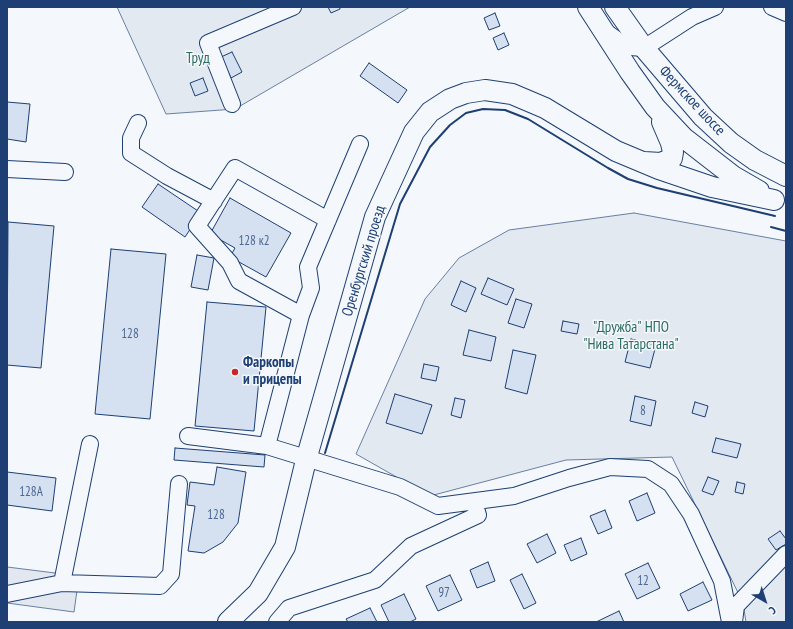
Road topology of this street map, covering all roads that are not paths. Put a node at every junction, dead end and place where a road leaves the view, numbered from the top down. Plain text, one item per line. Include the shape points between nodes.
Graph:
1 (293, 7) edge
2 (588, 7) edge
3 (615, 7) edge
4 (715, 7) edge
5 (772, 7) edge
6 (786, 13) edge
7 (602, 28) junction
8 (644, 48) junction
9 (232, 104) dead end
10 (655, 107) junction
11 (138, 123) dead end
12 (360, 144) dead end
13 (644, 162) junction
14 (7, 169) edge
15 (65, 172) dead end
16 (786, 176) edge
17 (214, 201) junction
18 (780, 202) edge
19 (328, 220) junction
20 (301, 315) junction
21 (188, 436) dead end
22 (90, 444) dead end
23 (267, 446) junction
24 (306, 460) junction
25 (179, 484) dead end
26 (474, 502) junction
27 (786, 554) edge
28 (62, 583) junction
29 (7, 594) edge
30 (228, 622) edge
31 (276, 622) edge
32 (730, 622) edge
33 (734, 622) edge

1 - 9 street via 208,44
2 - 7 main road, Фермское шоссе
3 - 8 main road, Фермское шоссе
4 - 8 street via 692,17
5 - 6 street
7 - 8 street via 630,47
7 - 10 main road, Фермское шоссе
8 - 16 main road, Фермское шоссе via 703,117 731,143 755,160
10 - 13 main road, Фермское шоссе via 671,143 672,158 661,163
10 - 18 main road, Фермское шоссе via 684,138 707,157 733,176
11 - 17 street via 131,138 132,153 167,176
12 - 19 street
13 - 18 main road, Оренбургский проезд via 712,187
13 - 24 main road, Оренбургский проезд via 616,151 545,108 512,94 485,90 466,93 450,99 430,112 414,132 375,217
14 - 15 street
17 - 19 street via 235,168
17 - 20 street via 197,226 230,263 239,281
19 - 20 street via 308,267 311,288
20 - 23 street
21 - 23 street
22 - 28 street
23 - 24 street
24 - 26 street via 400,487 438,506
24 - 30 main road, Оренбургский проезд via 285,547 258,592
25 - 28 street via 171,574 160,586
26 - 31 street via 478,515 411,546 375,580 289,608
26 - 32 street via 516,502 569,478 610,467 648,469 671,484 691,514 722,581
27 - 33 street via 736,606
28 - 29 street

